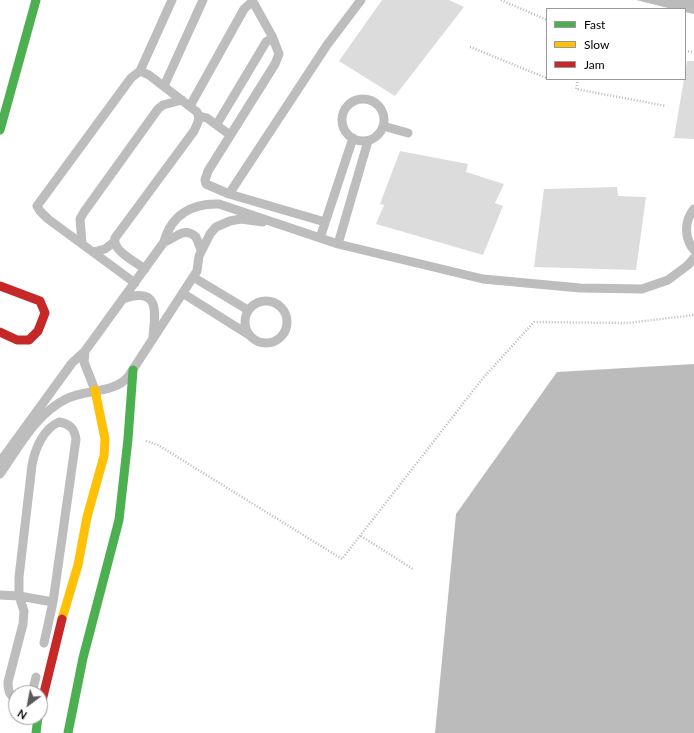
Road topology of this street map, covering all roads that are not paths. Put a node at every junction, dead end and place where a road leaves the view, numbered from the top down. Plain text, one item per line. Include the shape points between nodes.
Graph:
1 (36, 0) edge
2 (172, 0) edge
3 (203, 0) edge
4 (252, 0) edge
5 (361, 0) edge
6 (273, 38) junction
7 (140, 71) junction
8 (164, 86) junction
9 (186, 103) junction
10 (199, 116) junction
11 (217, 124) junction
12 (383, 126) junction
13 (0, 130) edge
14 (408, 133) dead end
15 (230, 135) junction
16 (352, 138) junction
17 (368, 140) junction
18 (229, 194) junction
19 (694, 210) edge
20 (325, 222) junction
21 (273, 223) junction
22 (320, 238) junction
23 (114, 242) junction
24 (164, 242) junction
25 (82, 243) junction
26 (338, 244) junction
27 (201, 250) junction
28 (694, 250) edge
29 (94, 252) junction
30 (694, 258) edge
31 (145, 269) junction
32 (193, 277) junction
33 (135, 283) junction
34 (0, 286) edge
35 (184, 294) junction
36 (123, 299) junction
37 (248, 310) junction
38 (0, 332) edge
39 (249, 335) junction
40 (153, 338) junction
41 (86, 351) junction
42 (133, 370) junction
43 (95, 390) junction
44 (0, 462) edge
45 (0, 474) edge
46 (0, 595) edge
47 (19, 596) junction
48 (53, 602) junction
49 (42, 655) dead end
50 (38, 670) dead end
51 (8, 685) edge
52 (34, 685) edge
53 (45, 685) edge
54 (68, 733) edge

1 - 13 street
2 - 7 lane
3 - 8 lane
4 - 6 lane
4 - 9 lane
5 - 18 lane via 327,45
6 - 11 lane via 266,42
6 - 15 lane via 279,54
7 - 8 lane
7 - 25 lane via 131,78 37,206 48,219
8 - 9 lane
9 - 10 lane
9 - 25 lane via 163,105 158,109 80,219
10 - 11 lane
10 - 23 lane via 194,131
11 - 15 lane
12 - 14 lane
12 - 16 lane via 382,112 377,104 368,99 358,99 349,104 343,112 341,122 345,132
12 - 17 lane via 377,136
15 - 18 lane via 205,180 206,184
16 - 17 lane via 358,141
16 - 20 lane
17 - 26 lane
18 - 20 lane
19 - 28 lane via 686,229 687,238
20 - 22 lane
21 - 22 lane
21 - 24 lane via 219,204 198,205 184,211 166,234
21 - 27 lane via 241,219 223,223 210,234
22 - 26 lane
23 - 29 lane via 105,249
23 - 31 lane via 120,251
24 - 27 lane via 176,234 187,232 196,237
24 - 31 lane
25 - 29 lane
26 - 30 lane via 483,279 580,288 642,289 668,280
27 - 32 lane via 197,271
29 - 33 lane
31 - 33 lane
32 - 35 lane
32 - 37 lane
33 - 36 lane
34 - 38 street via 40,301 45,313 41,326 30,341 15,340
35 - 39 lane
35 - 40 lane
36 - 40 lane via 141,295 152,302 156,310
36 - 41 lane
37 - 39 lane via 245,322
37 - 39 lane via 259,302 272,302 283,309 288,322 284,334 273,342 260,342
40 - 42 lane
41 - 43 lane via 84,362
41 - 44 lane via 72,363
42 - 43 lane via 123,383
42 - 54 street via 119,520 83,658
43 - 45 lane via 67,399 47,411
43 - 53 street via 101,413 104,456
46 - 47 lane
47 - 48 lane
47 - 48 lane via 33,456 42,438 59,422 71,426 76,439
47 - 51 lane via 24,611 23,624
48 - 49 lane
50 - 52 lane

